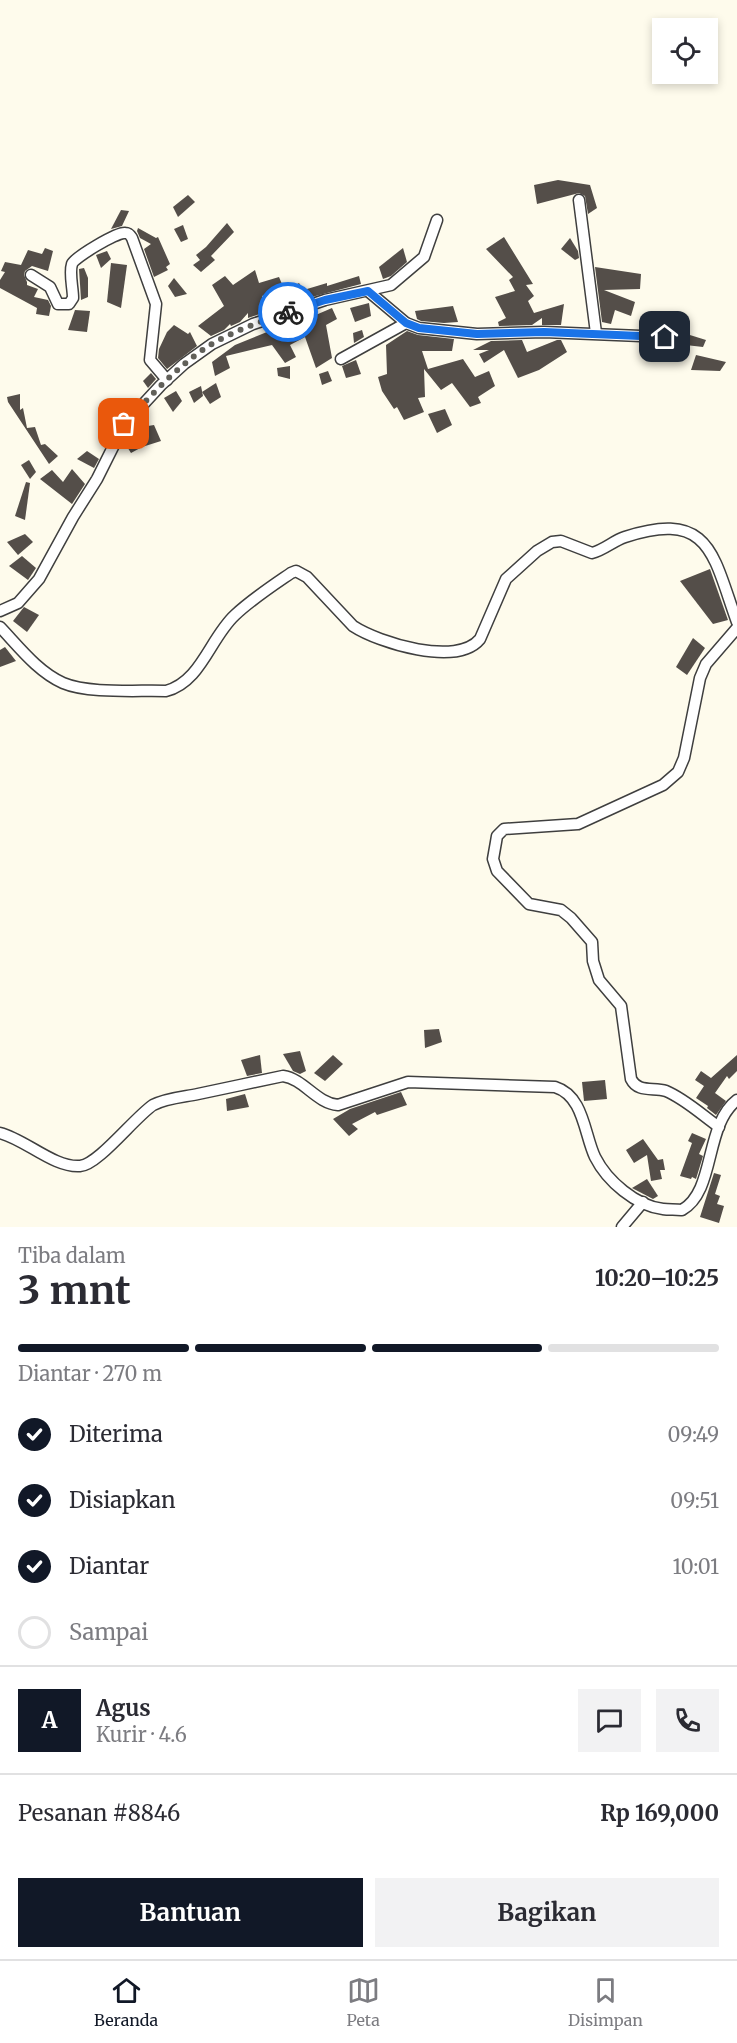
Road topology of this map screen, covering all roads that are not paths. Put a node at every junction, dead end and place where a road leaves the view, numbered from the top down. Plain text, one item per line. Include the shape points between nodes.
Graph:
1 (579, 200) dead end
2 (437, 220) dead end
3 (31, 275) dead end
4 (368, 291) junction
5 (406, 323) junction
6 (596, 333) junction
7 (665, 337) dead end
8 (341, 360) dead end
9 (166, 380) junction
10 (0, 611) edge
11 (737, 622) edge
12 (0, 627) edge
13 (737, 628) edge
14 (737, 1100) edge
15 (719, 1127) junction
16 (0, 1133) edge
17 (643, 1202) junction
18 (622, 1227) edge

1 - 6 street
2 - 4 street via 419,262 391,285
3 - 9 street via 50,286 58,304 69,304 74,298 71,268 77,257 116,235 129,234 156,299 150,360
4 - 5 street
4 - 9 street via 325,300 253,324 212,344
5 - 6 street via 477,334
5 - 8 street
6 - 7 street
9 - 10 street via 124,424 39,579 18,603
11 - 12 street via 708,546 690,532 665,529 622,538 592,553 561,541 552,542 508,577 480,639 459,651 433,652 359,630 296,571 236,614 185,683 166,691 80,688 62,682 33,662
13 - 15 street via 706,664 684,758 672,779 578,824 504,829 497,836 493,860 497,871 529,904 561,910 592,942 599,980 621,1006 634,1084 667,1092
14 - 15 street via 729,1106
15 - 17 street via 700,1190 692,1203 682,1209 662,1209
16 - 17 street via 63,1163 78,1166 96,1159 135,1119 157,1103 283,1076 338,1105 419,1082 555,1087 565,1092 579,1109 600,1165 625,1191
17 - 18 street

